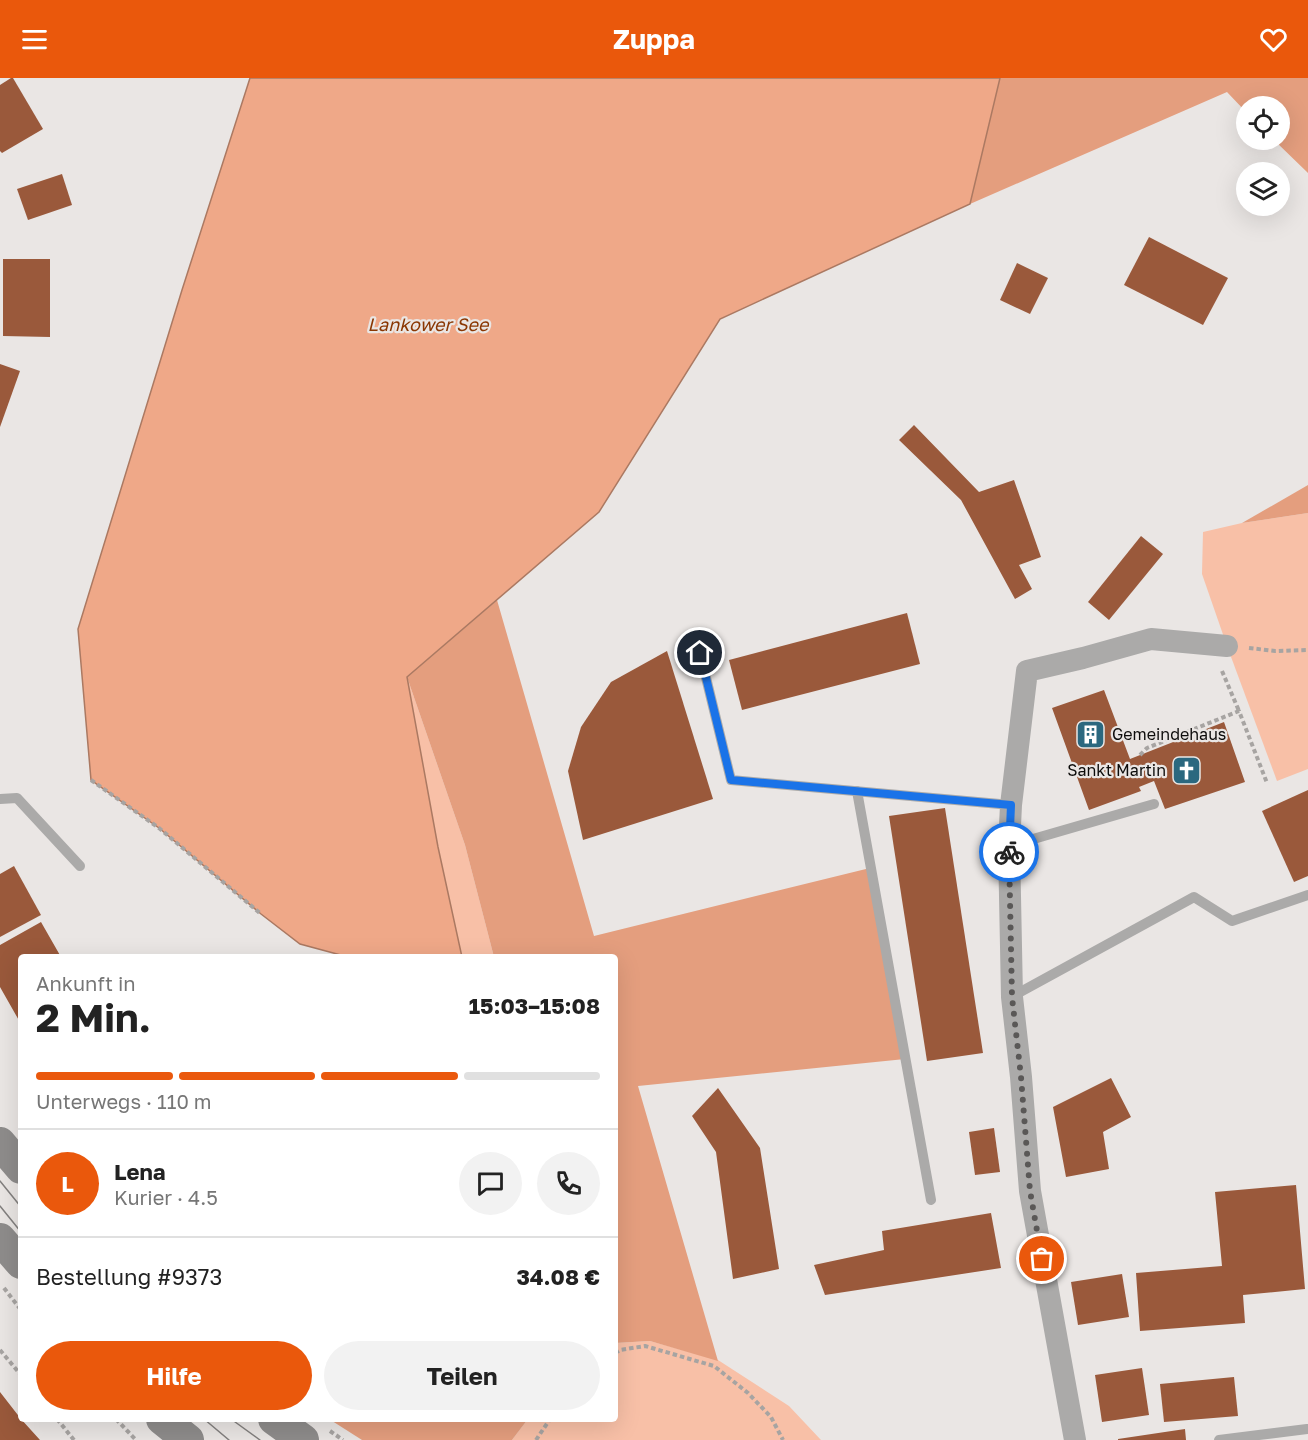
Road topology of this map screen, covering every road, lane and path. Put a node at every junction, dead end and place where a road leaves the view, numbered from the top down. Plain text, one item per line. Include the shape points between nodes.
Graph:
1 (1219, 646) junction
2 (1308, 650) edge
3 (700, 653) dead end
4 (1239, 711) junction
5 (1140, 755) dead end
6 (91, 780) dead end
7 (1267, 783) dead end
8 (857, 791) junction
9 (0, 799) edge
10 (1154, 804) dead end
11 (1011, 805) junction
12 (1009, 846) junction
13 (80, 866) dead end
14 (1308, 895) edge
15 (261, 914) dead end
16 (1012, 997) junction
17 (0, 1143) edge
18 (18, 1164) edge
19 (931, 1200) dead end
20 (0, 1239) edge
21 (18, 1260) edge
22 (0, 1282) edge
23 (18, 1306) edge
24 (0, 1350) edge
25 (618, 1351) edge
26 (18, 1371) edge
27 (60, 1422) edge
28 (119, 1422) edge
29 (166, 1422) edge
30 (278, 1422) edge
31 (548, 1422) edge
32 (1307, 1429) edge
33 (75, 1440) edge
34 (136, 1440) edge
35 (188, 1440) edge
36 (303, 1440) edge
37 (536, 1440) edge
38 (783, 1440) edge
39 (1075, 1440) edge
40 (1219, 1440) edge

1 - 2 path
1 - 4 path
1 - 11 street via 1151,639 1028,671
3 - 8 lane via 731,780
4 - 5 path via 1147,748
4 - 7 path
6 - 15 path via 159,828
8 - 11 lane
8 - 19 lane
9 - 13 lane via 17,798
10 - 12 lane
11 - 12 street
12 - 16 street
14 - 16 lane via 1232,921 1194,897
16 - 39 street via 1030,1191
17 - 18 street
20 - 21 street
22 - 23 path
24 - 26 path
25 - 38 path via 645,1346 714,1366 771,1417
27 - 33 path
28 - 34 path
29 - 35 street
30 - 36 street
31 - 37 path
32 - 40 lane

